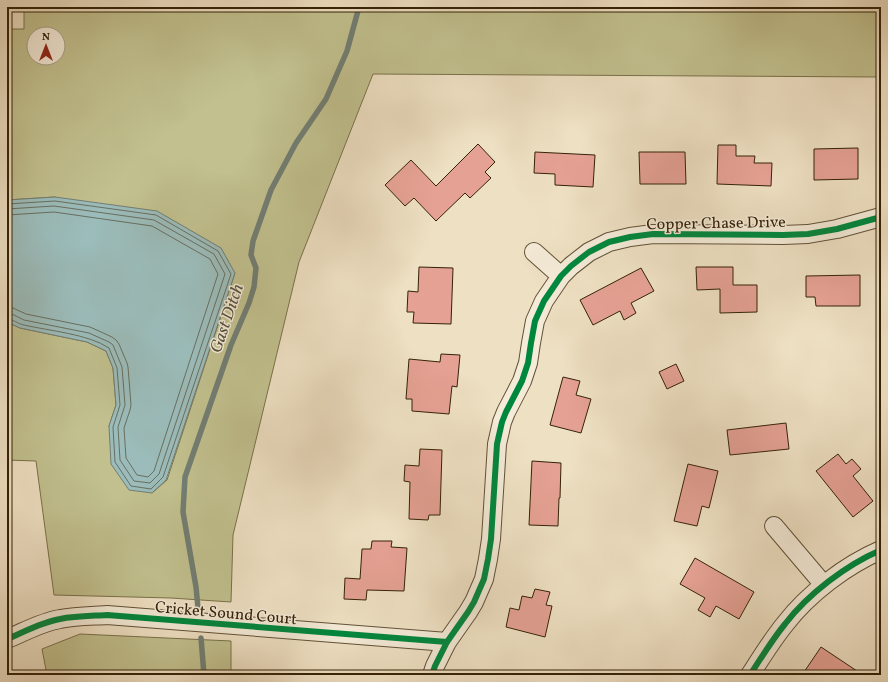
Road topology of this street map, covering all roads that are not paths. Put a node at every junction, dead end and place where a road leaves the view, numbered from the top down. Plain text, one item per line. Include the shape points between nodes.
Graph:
1 (881, 217) edge
2 (534, 252) dead end
3 (560, 276) junction
4 (774, 526) dead end
5 (881, 550) edge
6 (824, 585) junction
7 (7, 639) edge
8 (447, 642) junction
9 (432, 675) edge
10 (750, 675) edge

1 - 3 street, Copper Chase Drive via 808,234 630,236 609,242 589,252
2 - 3 street
3 - 8 street, Copper Chase Drive via 549,291 535,321 522,382 502,422 497,444 491,539 484,579 474,602
4 - 6 street
5 - 6 street
6 - 10 street via 785,623
7 - 8 street, Cricket Sound Court via 59,619 107,615
8 - 9 street, Copper Chase Drive

